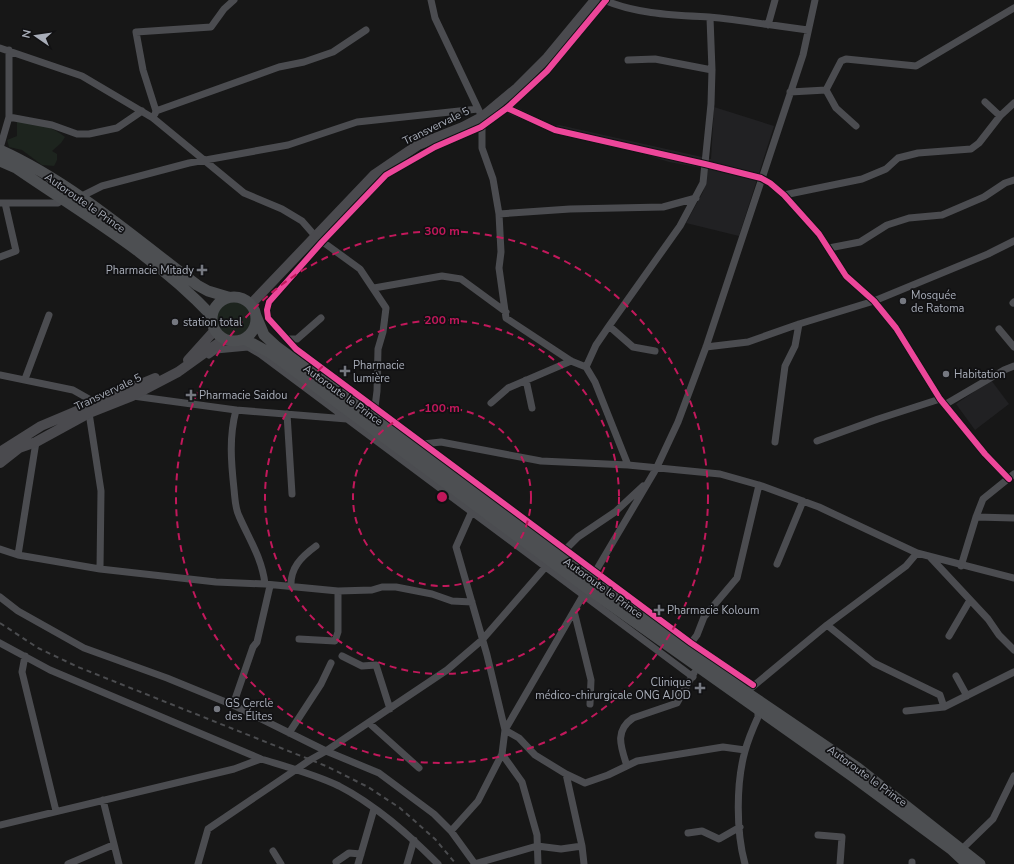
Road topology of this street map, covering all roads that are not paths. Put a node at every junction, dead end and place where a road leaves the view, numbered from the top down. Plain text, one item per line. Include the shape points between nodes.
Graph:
1 (234, 0) edge
2 (431, 0) edge
3 (600, 0) edge
4 (775, 0) edge
5 (815, 0) edge
6 (1014, 8) edge
7 (710, 18) junction
8 (768, 25) junction
9 (366, 30) dead end
10 (808, 30) junction
11 (0, 48) edge
12 (9, 50) junction
13 (628, 60) dead end
14 (712, 70) junction
15 (826, 90) junction
16 (790, 92) junction
17 (985, 102) dead end
18 (1014, 103) edge
19 (507, 108) junction
20 (142, 111) junction
21 (155, 115) junction
22 (1000, 116) junction
23 (9, 117) junction
24 (480, 118) junction
25 (856, 126) dead end
26 (0, 149) edge
27 (204, 160) junction
28 (0, 161) edge
29 (705, 164) junction
30 (761, 178) junction
31 (1014, 180) edge
32 (784, 195) junction
33 (80, 197) junction
34 (696, 198) junction
35 (62, 200) junction
36 (2, 203) edge
37 (499, 214) junction
38 (319, 239) junction
39 (1014, 241) edge
40 (829, 248) junction
41 (0, 257) edge
42 (374, 288) junction
43 (228, 297) junction
44 (874, 302) junction
45 (251, 304) junction
46 (506, 312) junction
47 (50, 314) dead end
48 (212, 316) junction
49 (256, 316) junction
50 (321, 318) dead end
51 (799, 324) junction
52 (608, 326) junction
53 (215, 330) junction
54 (999, 330) dead end
55 (224, 339) junction
56 (244, 339) junction
57 (287, 339) junction
58 (1014, 346) edge
59 (706, 347) junction
60 (655, 351) dead end
61 (571, 361) junction
62 (1014, 366) edge
63 (283, 367) junction
64 (586, 367) junction
65 (178, 372) junction
66 (0, 375) edge
67 (25, 379) junction
68 (526, 380) junction
69 (340, 387) junction
70 (132, 396) junction
71 (943, 402) junction
72 (96, 403) junction
73 (491, 403) dead end
74 (375, 407) junction
75 (532, 408) dead end
76 (236, 410) junction
77 (89, 413) junction
78 (287, 414) junction
79 (347, 419) junction
80 (36, 442) junction
81 (775, 442) dead end
82 (816, 442) dead end
83 (421, 447) junction
84 (0, 452) edge
85 (0, 463) edge
86 (628, 465) junction
87 (656, 469) junction
88 (1011, 476) edge
89 (647, 482) junction
90 (759, 485) junction
91 (292, 494) dead end
92 (803, 501) junction
93 (472, 512) junction
94 (976, 517) junction
95 (1014, 518) edge
96 (316, 546) dead end
97 (0, 549) edge
98 (917, 553) junction
99 (18, 555) junction
100 (555, 558) junction
101 (931, 558) junction
102 (777, 564) dead end
103 (961, 566) junction
104 (100, 569) junction
105 (1014, 578) edge
106 (589, 583) junction
107 (267, 585) junction
108 (291, 587) junction
109 (338, 591) junction
110 (0, 597) edge
111 (970, 600) junction
112 (472, 602) junction
113 (574, 611) junction
114 (827, 625) junction
115 (949, 636) dead end
116 (299, 639) dead end
117 (482, 640) junction
118 (0, 643) edge
119 (691, 643) junction
120 (1014, 650) edge
121 (25, 656) junction
122 (342, 656) dead end
123 (331, 663) dead end
124 (695, 672) junction
125 (1014, 672) edge
126 (956, 676) dead end
127 (750, 689) junction
128 (967, 696) junction
129 (233, 704) junction
130 (590, 704) dead end
131 (944, 707) junction
132 (390, 710) junction
133 (758, 711) junction
134 (906, 712) dead end
135 (370, 723) junction
136 (505, 730) junction
137 (289, 733) junction
138 (745, 750) junction
139 (326, 751) junction
140 (502, 754) junction
141 (260, 759) junction
142 (626, 766) junction
143 (419, 768) dead end
144 (297, 769) junction
145 (566, 774) junction
146 (1014, 776) edge
147 (103, 800) junction
148 (374, 809) junction
149 (56, 811) junction
150 (0, 825) edge
151 (740, 827) junction
152 (451, 831) junction
153 (688, 833) dead end
154 (818, 835) dead end
155 (414, 840) junction
156 (113, 845) junction
157 (537, 846) junction
158 (582, 846) junction
159 (962, 849) junction
160 (273, 851) dead end
161 (361, 854) junction
162 (336, 862) dead end
163 (68, 864) edge
164 (119, 864) edge
165 (198, 864) edge
166 (281, 864) edge
167 (358, 864) edge
168 (407, 864) edge
169 (438, 864) edge
170 (474, 864) edge
171 (538, 864) edge
172 (584, 864) edge
173 (745, 864) edge
174 (840, 864) edge
175 (967, 864) edge
176 (980, 864) edge

1 - 21 street via 211,27 136,32
2 - 24 street via 435,18
3 - 7 street via 671,15
3 - 19 street via 547,71
3 - 24 main road, Transvervale 5 via 517,88
4 - 8 street
5 - 10 street
6 - 15 street via 916,66 846,59 841,61
7 - 8 street
7 - 14 street
8 - 10 street
9 - 21 street via 333,52 279,67
10 - 16 street via 803,55
11 - 12 street
12 - 20 street via 82,76
12 - 23 street
13 - 14 street via 655,59
14 - 29 street
15 - 16 street
15 - 25 street via 836,108
16 - 30 street
17 - 22 street
18 - 22 street
19 - 24 street
19 - 29 street via 555,130
20 - 21 street
20 - 23 street via 117,128 89,134 78,134 52,125
21 - 27 street
22 - 32 street via 979,143 971,149 918,153 898,158 886,169 862,179
23 - 26 street
24 - 27 street via 357,122 288,145
24 - 37 street via 482,148 493,179
24 - 38 main road, Transvervale 5 via 418,145 374,175
26 - 33 main road, Autoroute le Prince
27 - 33 street via 102,186
27 - 38 street via 244,193 282,209 302,221
28 - 35 main road, Autoroute le Prince via 16,168
29 - 30 street
29 - 34 street via 703,183
30 - 32 street
30 - 59 street
31 - 40 street via 1004,183 984,197 942,215 909,218 887,225 860,242
32 - 40 street
33 - 43 main road, Autoroute le Prince via 197,285 208,292
34 - 37 street via 663,207
34 - 52 street via 680,226
35 - 36 street via 58,203
35 - 48 main road, Autoroute le Prince via 117,237 183,287
36 - 41 street via 16,251
37 - 46 street via 500,268
38 - 42 street via 360,269
38 - 45 main road, Transvervale 5
38 - 57 street via 266,310 268,318
39 - 44 street
40 - 44 street via 846,276
42 - 46 street via 442,276 461,279
42 - 74 street via 386,308 378,349
43 - 45 main road via 241,297
43 - 48 main road via 218,304
44 - 51 street
44 - 71 street via 896,328
45 - 49 main road
46 - 61 street via 506,318
47 - 67 street
48 - 53 main road
49 - 56 main road via 254,329
49 - 69 main road, Autoroute le Prince via 264,335 277,347
50 - 57 street via 297,339
51 - 59 street via 748,342
51 - 81 street via 795,346 785,366
52 - 60 street via 633,347
52 - 64 street
53 - 55 main road
53 - 72 main road, Transvervale 5 via 186,361 162,376
54 - 58 street
55 - 56 main road
55 - 65 main road, Transvervale 5
56 - 63 main road, Autoroute le Prince via 272,354
57 - 69 street via 296,350
59 - 87 street via 678,422
61 - 64 street
61 - 68 street
62 - 71 street
63 - 65 street via 248,347 216,350 185,373
63 - 79 street
63 - 100 main road, Autoroute le Prince
64 - 86 street via 595,382
65 - 70 main road, Transvervale 5
66 - 67 street
67 - 72 street via 73,390
68 - 73 street via 508,388
68 - 75 street
69 - 74 street
69 - 83 main road, Autoroute le Prince
70 - 76 street
70 - 77 main road, Transvervale 5
71 - 82 street via 878,419
71 - 88 street via 985,454
72 - 84 main road, Transvervale 5 via 41,426
74 - 83 street
76 - 78 street
76 - 107 street via 231,429 230,453 236,508 258,555
77 - 80 main road, Transvervale 5
77 - 104 street via 101,491
78 - 79 street
78 - 91 street
79 - 93 street
80 - 85 main road, Transvervale 5 via 19,448
80 - 99 street
83 - 86 street via 441,442 541,461
83 - 100 main road, Autoroute le Prince
86 - 87 street
87 - 89 street
87 - 90 street via 720,474
88 - 94 street via 983,499
89 - 100 street via 615,512
89 - 106 street
90 - 92 street
90 - 119 street via 737,578 704,617 698,635
92 - 98 street
92 - 102 street
93 - 100 street
93 - 112 street via 456,547
94 - 95 street
94 - 103 street
96 - 108 street via 297,563 290,577
97 - 99 street
98 - 101 street
98 - 114 street via 906,566
99 - 104 street
100 - 106 main road, Autoroute le Prince
100 - 106 street
100 - 117 street
101 - 103 street
101 - 111 street
103 - 105 street
104 - 107 street
106 - 113 street
106 - 119 street
106 - 124 main road, Autoroute le Prince
106 - 127 main road, Autoroute le Prince
107 - 108 street
107 - 129 street via 258,642 253,647
108 - 109 street
109 - 112 street via 372,590 382,586 432,594 452,601
109 - 116 street via 338,632 335,641
110 - 129 street via 18,611 84,648
111 - 115 street
111 - 120 street
112 - 117 street
113 - 130 street via 591,680
113 - 136 street
114 - 127 street
114 - 131 street via 874,663 940,695
117 - 132 street via 447,670
117 - 136 street
118 - 121 street
119 - 127 street
121 - 141 street via 50,670
121 - 149 street via 22,672
122 - 132 street via 362,666 376,665
123 - 137 street via 321,684
124 - 133 main road, Autoroute le Prince
124 - 142 street via 677,703 628,722 620,733 619,741
125 - 128 street
126 - 128 street
127 - 159 main road, Autoroute le Prince via 858,768
128 - 131 street
129 - 137 street
131 - 134 street
132 - 135 street
133 - 138 street
133 - 175 main road, Autoroute le Prince via 852,776 951,849
135 - 139 street
135 - 143 street
136 - 140 street
136 - 145 street via 519,738 535,755
137 - 139 street
138 - 142 street via 723,747 637,761
138 - 151 street via 740,777
139 - 144 street
139 - 152 street via 379,773 434,814
140 - 152 street via 478,801
140 - 157 street via 522,782 537,835
141 - 144 street
141 - 147 street via 234,769
142 - 145 street via 585,783
144 - 148 street via 339,786
144 - 165 street via 208,829
145 - 158 street
146 - 159 street via 993,819
147 - 149 street
147 - 156 street
148 - 155 street
148 - 161 street
149 - 150 street
151 - 153 street via 720,839 702,831
151 - 173 street
152 - 170 street
154 - 174 street via 842,837
155 - 168 street
155 - 169 street
156 - 163 street
156 - 164 street
157 - 158 street via 561,849
157 - 170 street
157 - 171 street
158 - 172 street
159 - 176 main road, Autoroute le Prince
160 - 166 street
161 - 162 street via 349,853
161 - 167 street

